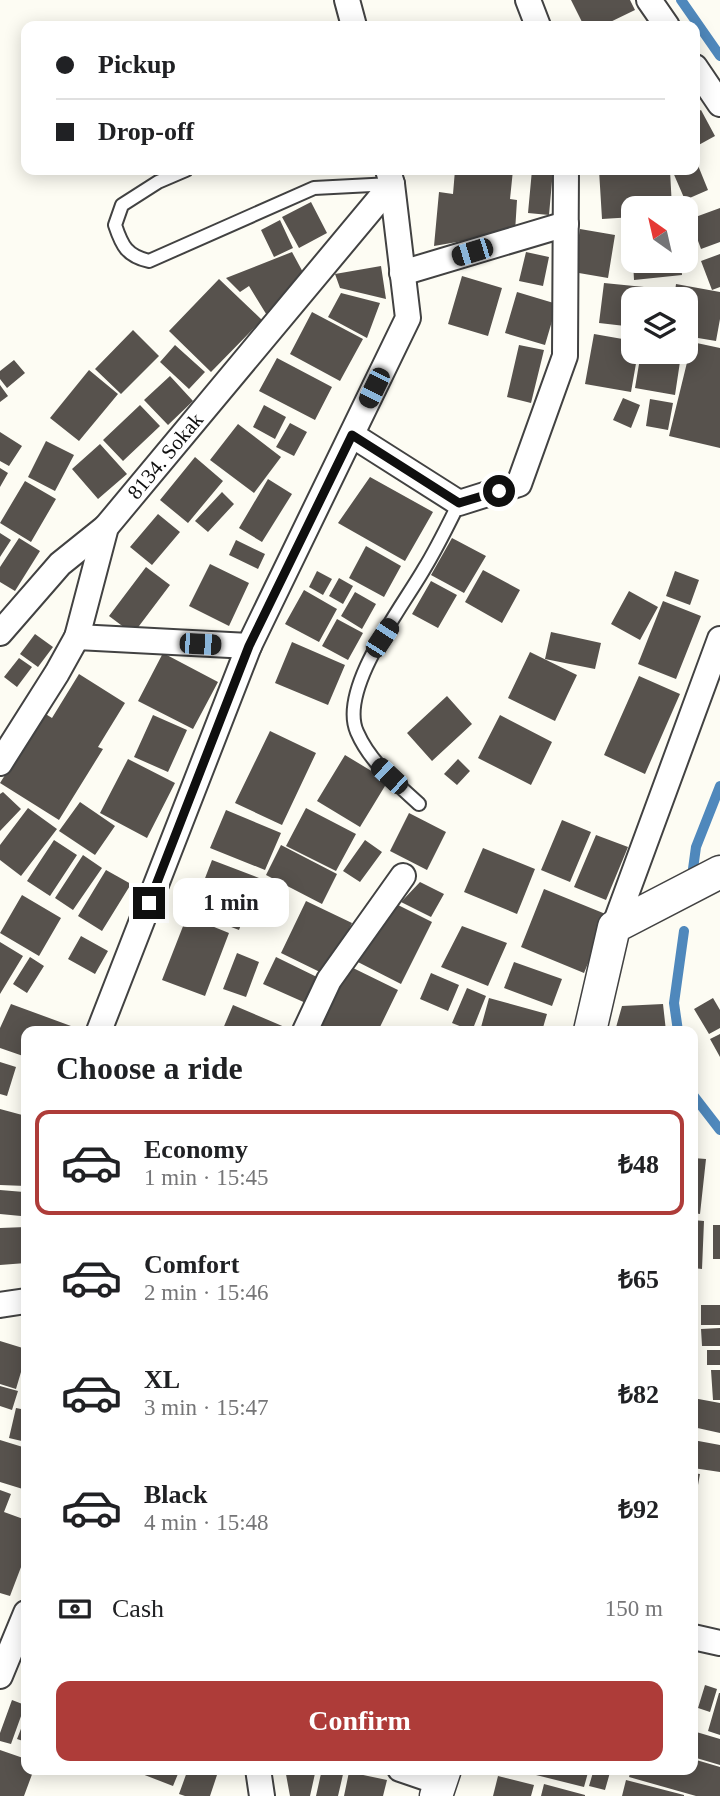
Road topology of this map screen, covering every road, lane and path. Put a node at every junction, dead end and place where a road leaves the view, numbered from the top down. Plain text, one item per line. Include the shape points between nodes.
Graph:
1 (347, 0) edge
2 (528, 0) edge
3 (649, 0) edge
4 (353, 21) edge
5 (536, 21) edge
6 (664, 21) edge
7 (700, 74) edge
8 (720, 104) edge
9 (174, 175) edge
10 (386, 175) edge
11 (566, 175) edge
12 (566, 224) junction
13 (402, 274) junction
14 (352, 435) junction
15 (459, 503) junction
16 (106, 527) junction
17 (0, 632) edge
18 (77, 637) junction
19 (720, 639) edge
20 (249, 646) junction
21 (0, 763) edge
22 (419, 803) dead end
23 (720, 872) edge
24 (403, 876) dead end
25 (614, 927) junction
26 (101, 1026) edge
27 (307, 1026) edge
28 (591, 1026) edge
29 (21, 1302) edge
30 (0, 1305) edge
31 (21, 1625) edge
32 (698, 1637) edge
33 (720, 1643) edge
34 (0, 1676) edge
35 (418, 1775) edge
36 (441, 1783) edge

1 - 4 street
2 - 5 street
3 - 6 street
7 - 8 street
9 - 10 lane via 122,205 114,225 134,258 149,261 314,188
10 - 13 street
10 - 16 street, 8134. Sokak
11 - 12 street
12 - 13 street
12 - 15 street via 565,356 519,484
13 - 14 street via 408,318
14 - 15 street
14 - 20 street
15 - 22 lane via 369,659 354,702 356,730 375,762
16 - 17 street via 60,564
16 - 18 street, 8134. Sokak
18 - 20 street
18 - 21 street, 8134. Sokak
19 - 25 street
20 - 26 street
23 - 25 street
24 - 27 street via 329,980
25 - 28 street
29 - 30 street
31 - 34 street
32 - 33 street
35 - 36 street

